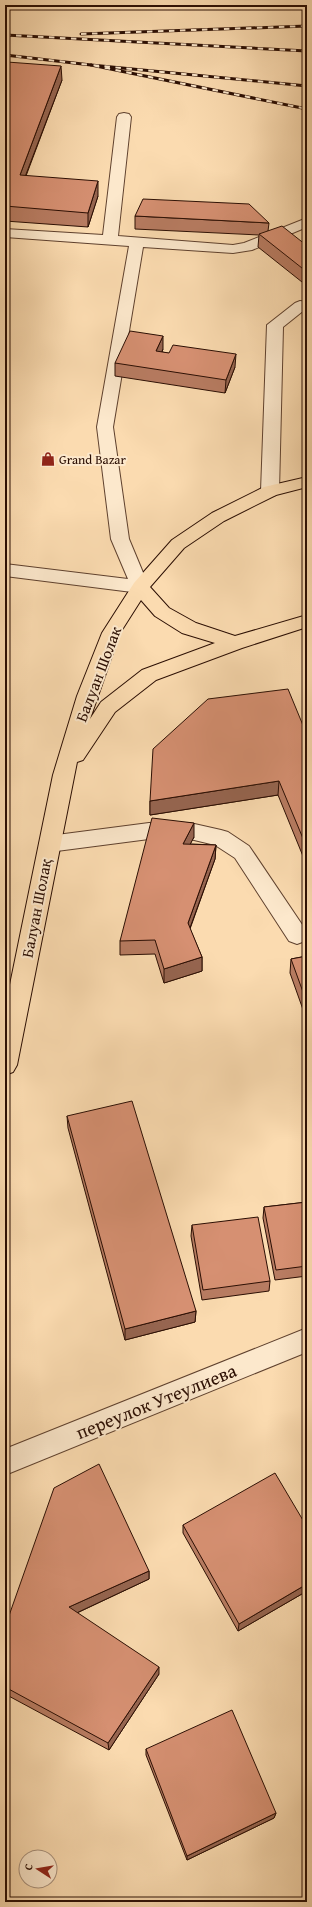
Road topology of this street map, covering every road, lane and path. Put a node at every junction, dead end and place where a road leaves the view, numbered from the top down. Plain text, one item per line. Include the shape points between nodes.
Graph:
1 (124, 117) dead end
2 (307, 222) edge
3 (5, 233) edge
4 (110, 240) junction
5 (137, 241) junction
6 (307, 306) edge
7 (307, 482) edge
8 (270, 491) junction
9 (5, 570) edge
10 (140, 587) junction
11 (307, 621) edge
12 (235, 643) junction
13 (63, 775) junction
14 (49, 844) junction
15 (297, 935) dead end
16 (5, 1065) edge
17 (307, 1340) edge
18 (5, 1462) edge

1 - 4 street
2 - 5 street via 247,247 233,249
3 - 4 street
4 - 5 street
5 - 10 street via 105,427 120,539
6 - 8 street via 300,306 276,325
7 - 8 main road, Балуан Шолак
8 - 10 main road, Балуан Шолак via 218,517 178,544
9 - 10 street
10 - 12 main road via 162,612 189,628
10 - 13 main road, Балуан Шолак via 111,633 87,696
11 - 12 main road
12 - 13 main road via 149,675 108,707
13 - 14 main road, Балуан Шолақ
14 - 15 street via 149,831 190,830 220,838 242,852
14 - 16 main road, Балуан Шолақ
17 - 18 street, переулок Утеулиева

